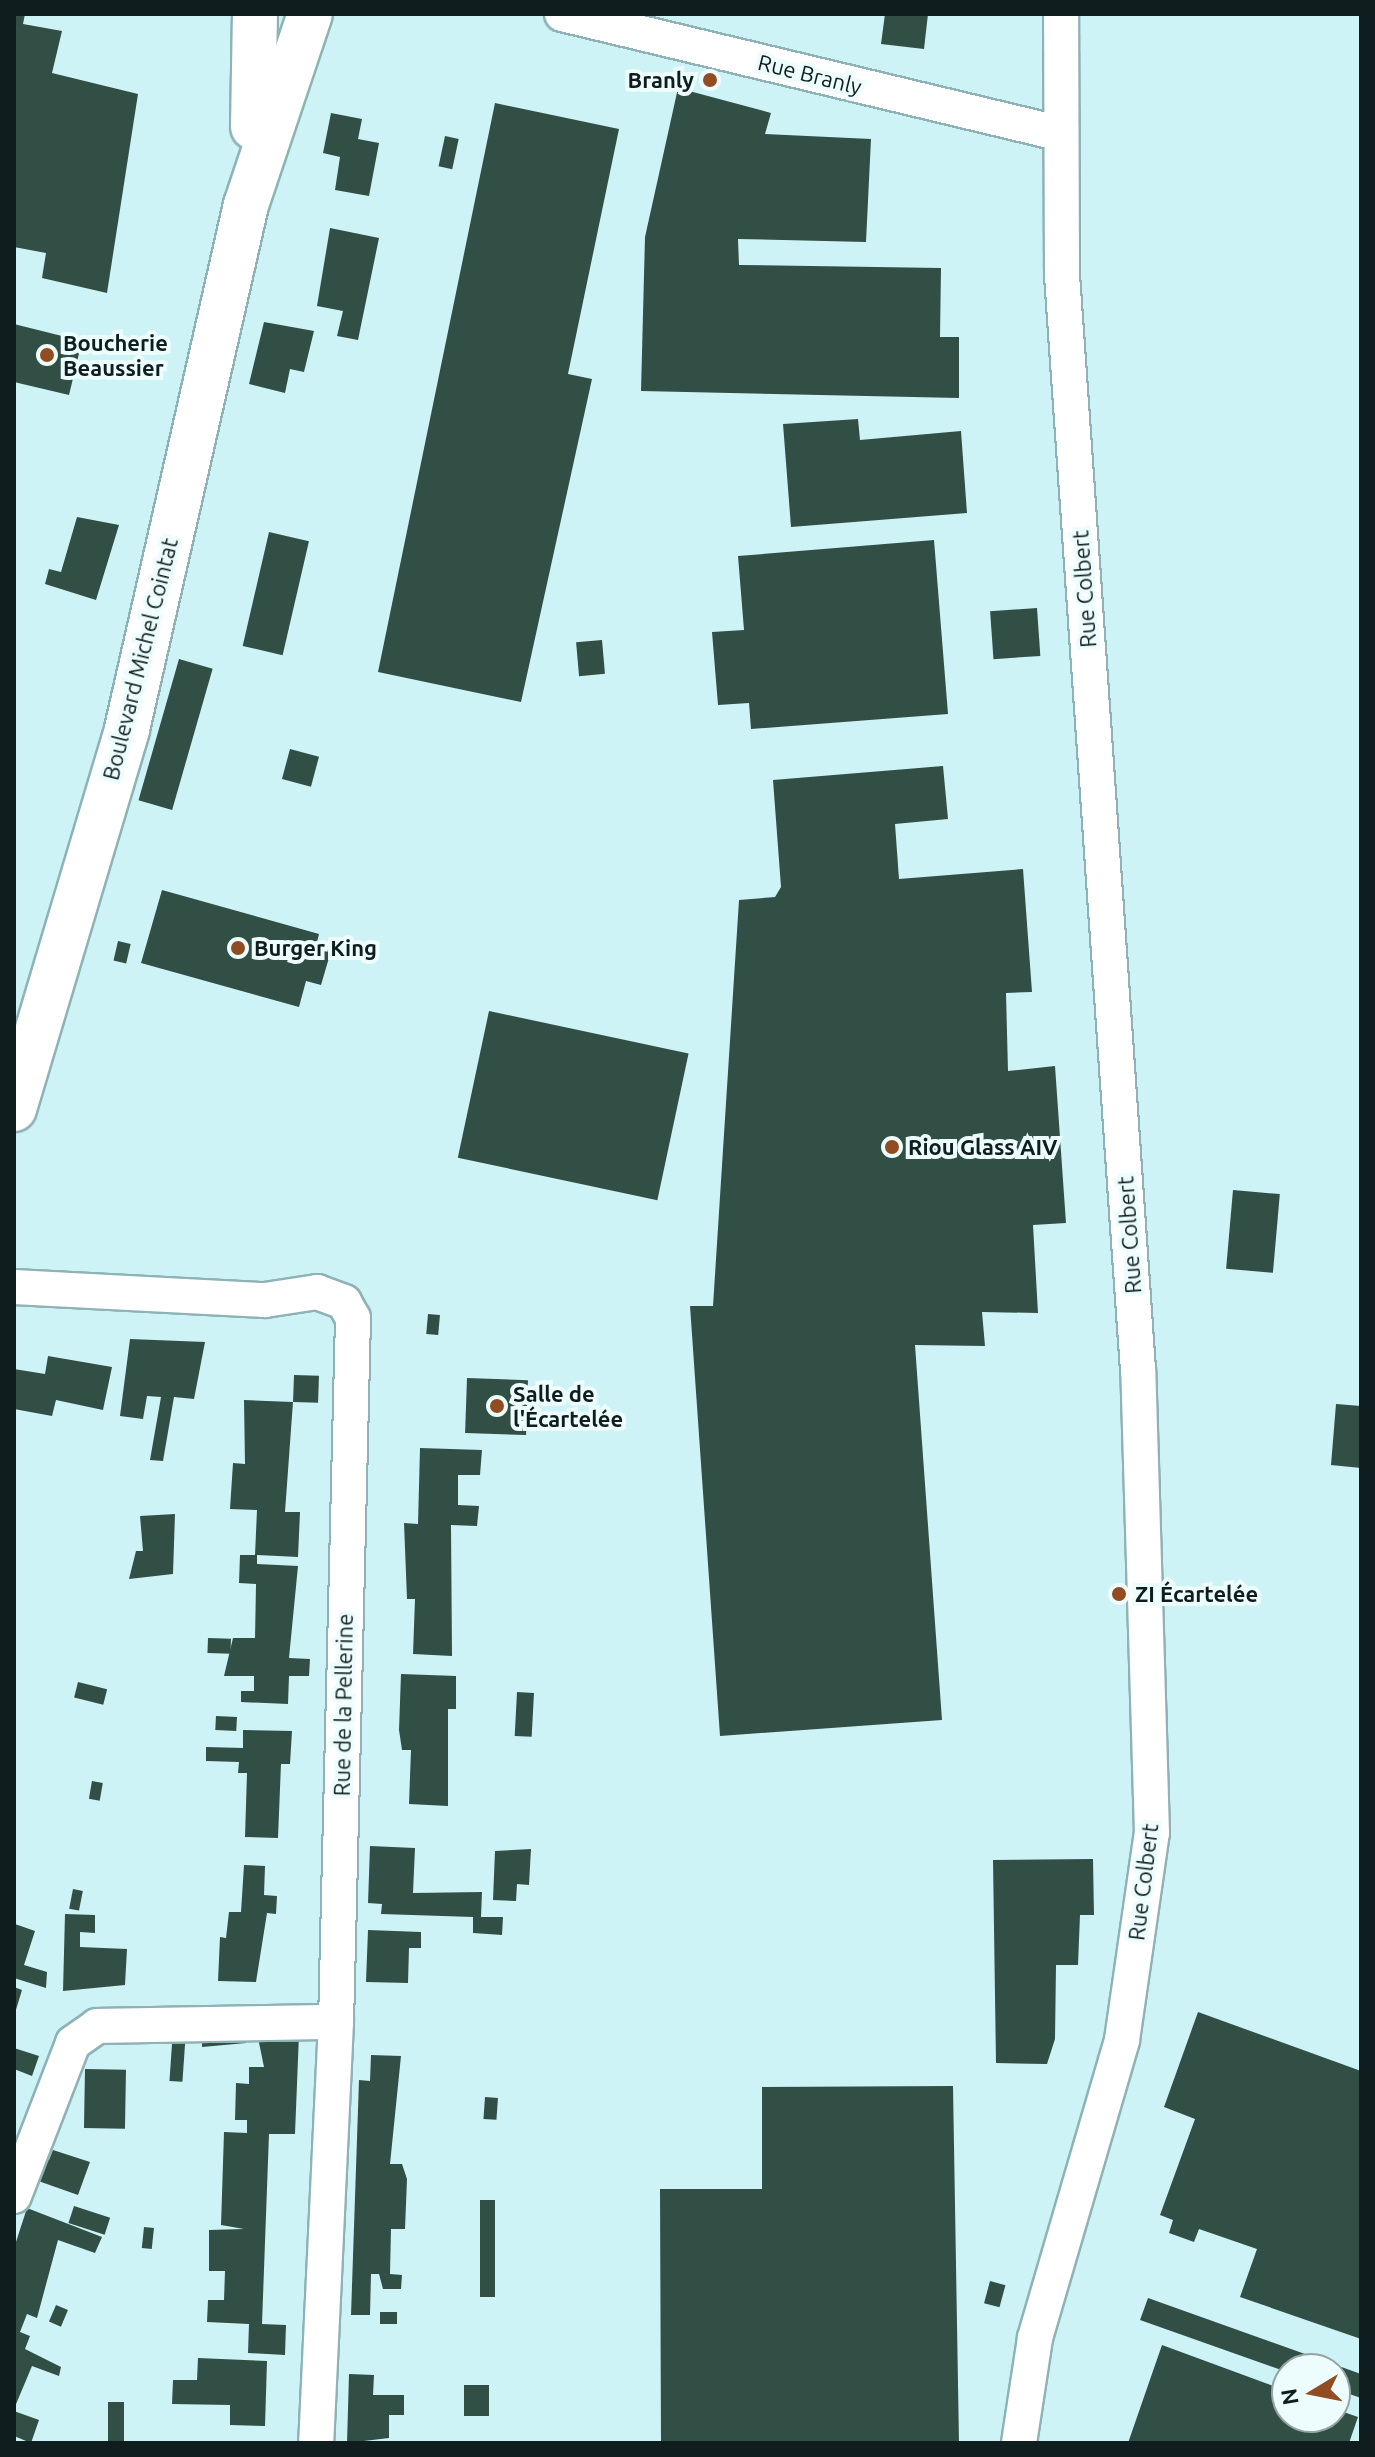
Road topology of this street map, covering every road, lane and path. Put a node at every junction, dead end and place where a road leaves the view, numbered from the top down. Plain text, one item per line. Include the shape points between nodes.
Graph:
1 (255, 14) edge
2 (310, 14) edge
3 (562, 14) edge
4 (1061, 14) edge
5 (1058, 133) junction
6 (246, 205) junction
7 (14, 1109) edge
8 (14, 1287) edge
9 (336, 2022) junction
10 (14, 2196) edge
11 (316, 2443) edge
12 (1019, 2443) edge

1 - 6 main road, Boulevard Michel Cointat
2 - 6 main road, Boulevard Michel Cointat
3 - 5 street, Rue Branly
4 - 5 street, Rue Colbert
5 - 12 street, Rue Colbert via 1062,275 1138,1370 1152,1833 1122,2040 1035,2338
6 - 7 main road, Boulevard Michel Cointat via 127,729
8 - 9 street, Rue de la Pellerine via 265,1300 317,1292 344,1302 353,1318
9 - 10 street via 97,2026 73,2043
9 - 11 street, Rue de la Pellerine

